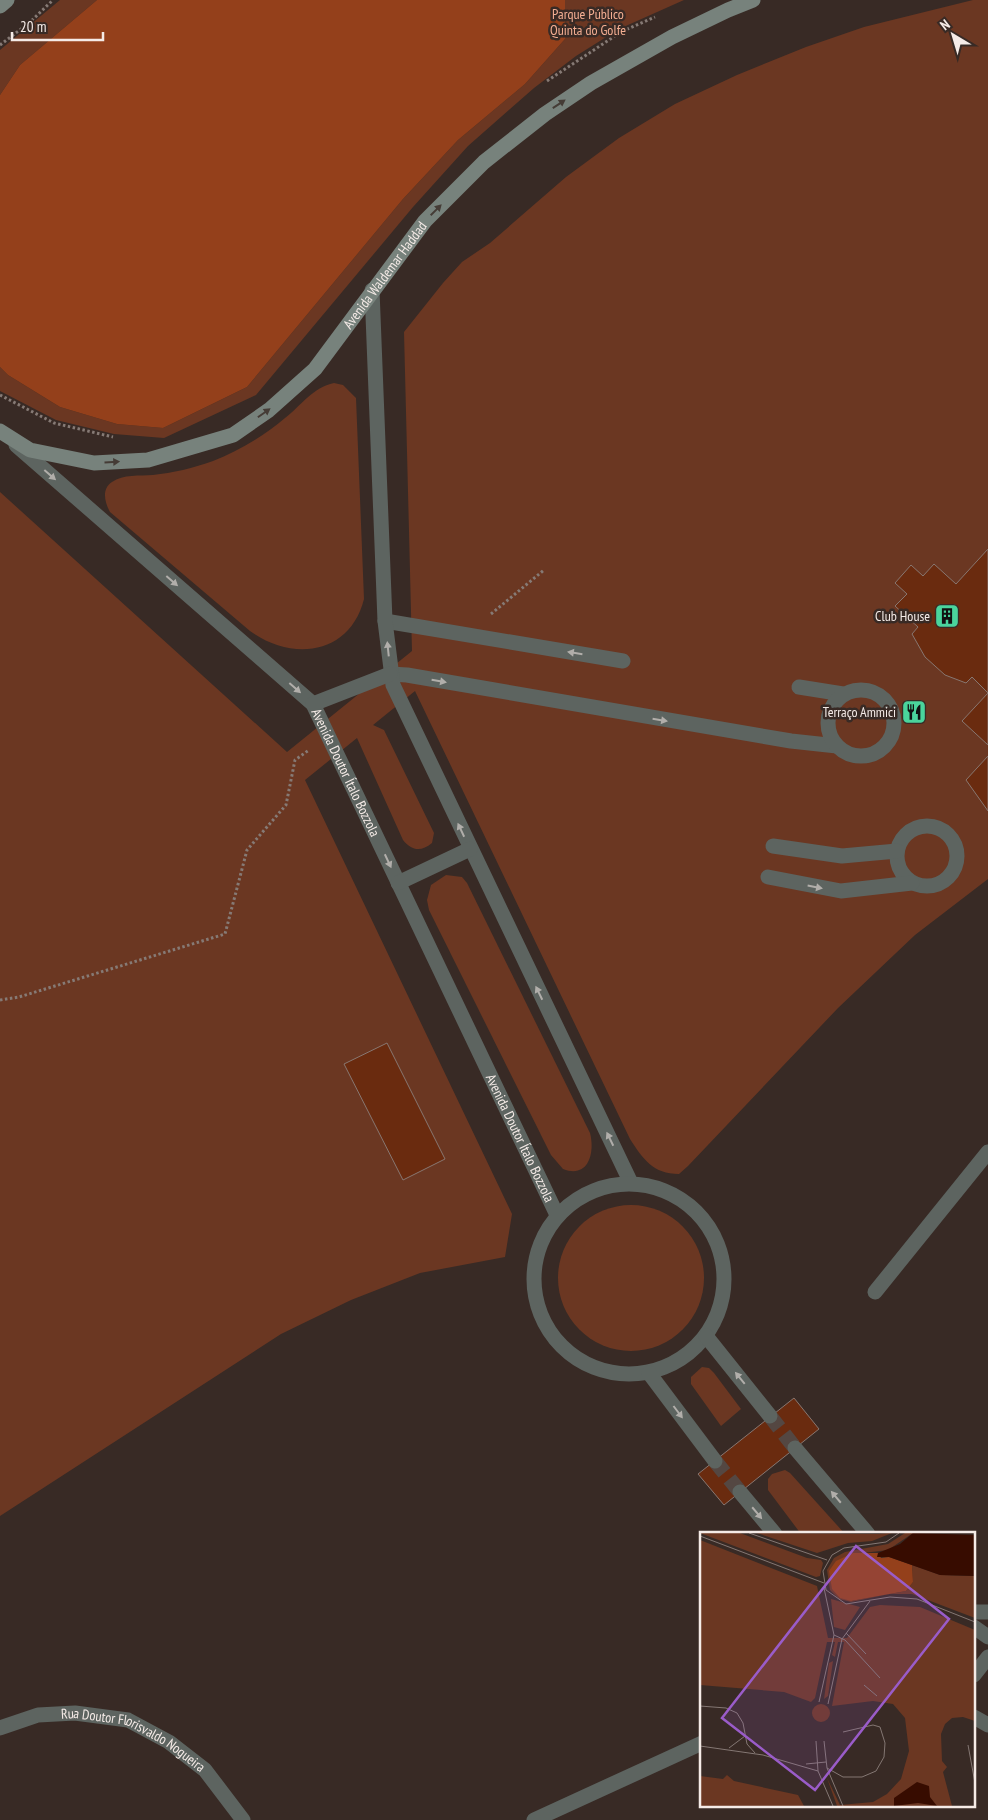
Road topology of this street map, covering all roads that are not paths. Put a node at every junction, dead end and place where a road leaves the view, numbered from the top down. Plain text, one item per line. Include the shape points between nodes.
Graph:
1 (7, 0) edge
2 (753, 0) edge
3 (0, 6) edge
4 (372, 290) junction
5 (0, 431) edge
6 (385, 622) junction
7 (623, 661) dead end
8 (390, 674) junction
9 (799, 687) dead end
10 (843, 694) junction
11 (312, 704) junction
12 (837, 746) junction
13 (773, 846) dead end
14 (470, 849) junction
15 (897, 851) junction
16 (768, 877) dead end
17 (398, 882) junction
18 (912, 883) junction
19 (988, 1152) edge
20 (631, 1183) junction
21 (557, 1215) junction
22 (875, 1292) dead end
23 (706, 1336) junction
24 (649, 1373) junction
25 (770, 1416) tunnel mouth
26 (795, 1448) tunnel mouth
27 (715, 1461) tunnel mouth
28 (740, 1492) tunnel mouth
29 (773, 1532) edge
30 (866, 1532) edge
31 (976, 1628) edge
32 (988, 1637) edge
33 (988, 1657) edge
34 (976, 1672) edge
35 (976, 1717) edge
36 (988, 1725) edge
37 (0, 1728) edge
38 (700, 1744) edge
39 (243, 1820) edge
40 (534, 1820) edge

1 - 3 main road
4 -> 2 main road, Avenida Waldemar Haddad via 425,221 484,162 545,114 640,54
5 -> 4 main road, Avenida Waldemar Haddad via 30,450 94,463 148,460 233,434 269,410 314,369
4 - 6 street
5 -> 11 street, Avenida Doutor Ítalo Bozzola
7 -> 6 street
8 -> 6 street
8 - 11 street
8 -> 12 street
14 -> 8 street
9 - 10 street
10 - 12 street via 829,713 830,736
10 - 12 street via 867,689 886,699 895,718 894,729 883,749 872,755 847,753
11 -> 17 street, Avenida Doutor Ítalo Bozzola
13 - 15 street via 842,856
14 - 17 street
20 -> 14 street
15 - 18 street via 897,863
15 - 18 street via 911,830 923,826 943,830 956,846 958,859 947,880 935,886 923,887
16 -> 18 street via 840,891
17 - 21 street, Avenida Doutor Ítalo Bozzola
19 - 22 street
20 - 21 street via 604,1187 578,1198
20 - 23 street via 665,1190 694,1208 715,1236 725,1270 722,1304
21 - 24 street via 540,1244 533,1278 538,1312 556,1341 582,1363 614,1374
23 - 24 street via 681,1359
25 -> 23 street
24 -> 27 street
30 -> 26 street
28 -> 29 street
31 - 32 street
33 - 34 street
35 - 36 street
37 - 39 street, Rua Doutor Florisvaldo Nogueira via 38,1714 75,1713 128,1720 169,1742 205,1770
38 - 40 street

